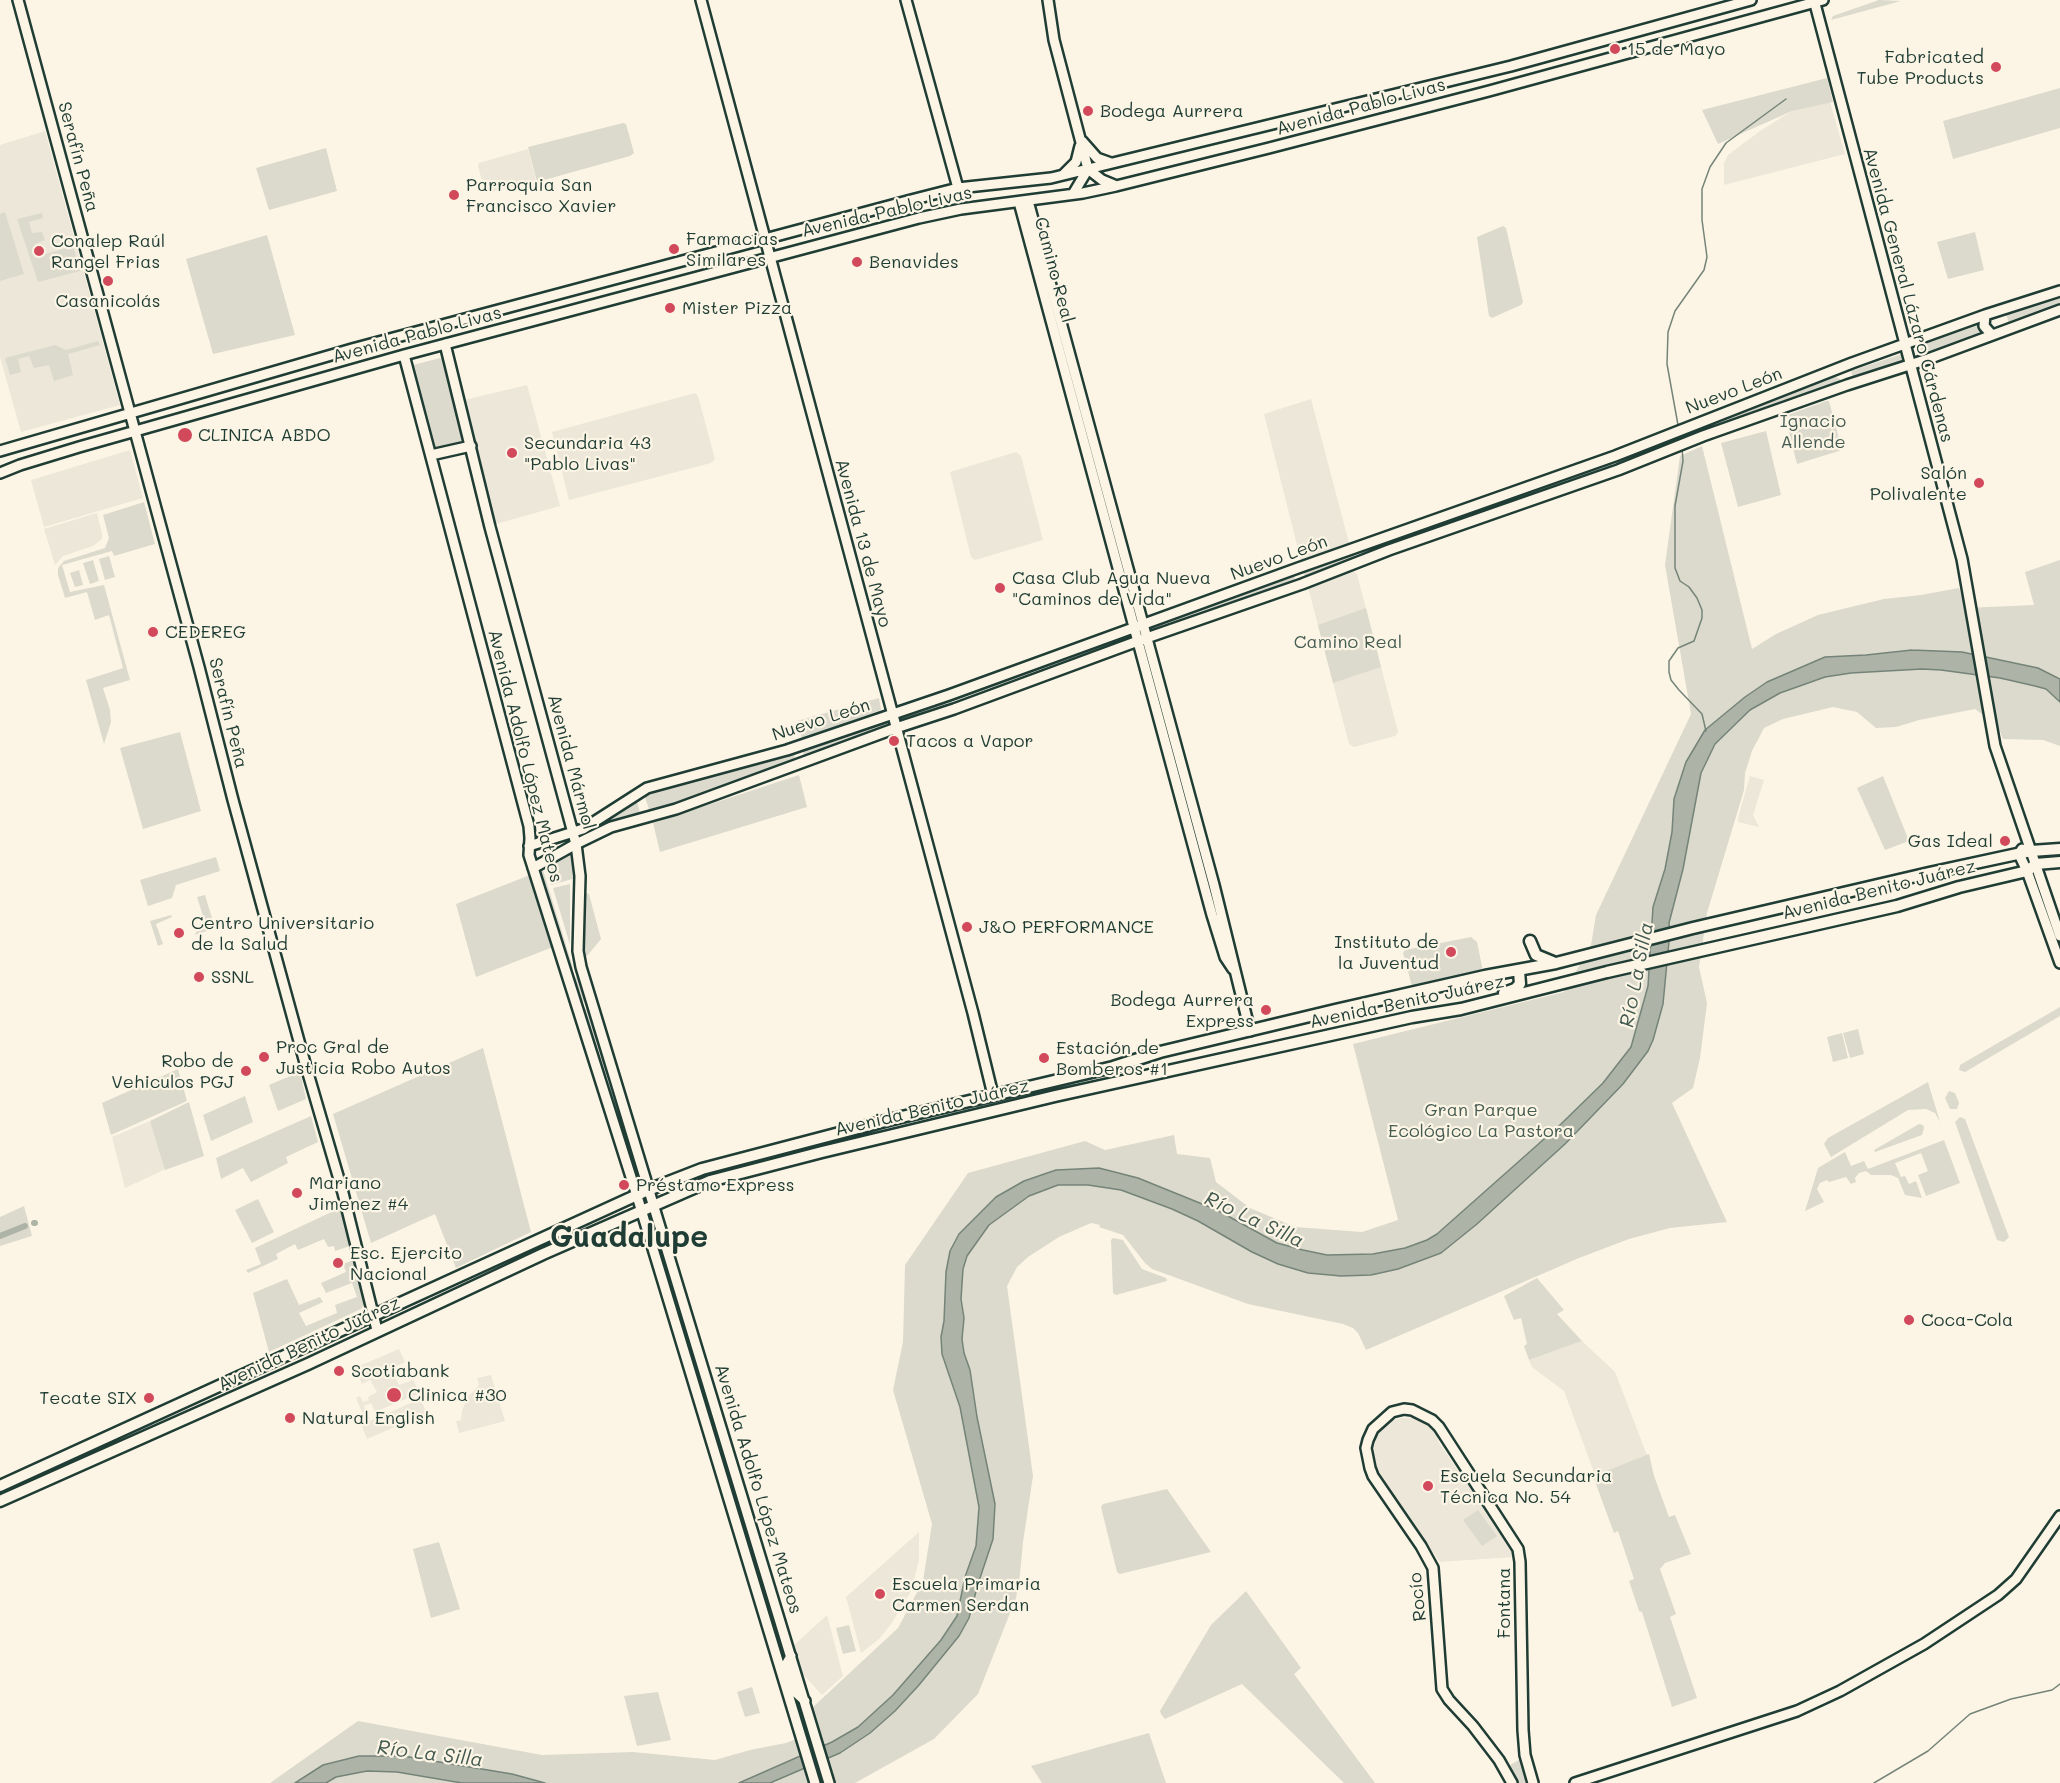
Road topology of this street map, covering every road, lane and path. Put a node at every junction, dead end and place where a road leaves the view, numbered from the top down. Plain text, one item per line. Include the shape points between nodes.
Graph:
1 (18, 0) edge
2 (701, 0) edge
3 (906, 0) edge
4 (1048, 0) edge
5 (1750, 0) edge
6 (1817, 1) edge
7 (1080, 139) junction
8 (1113, 163) junction
9 (1088, 170) junction
10 (1063, 175) junction
11 (1116, 186) junction
12 (958, 188) junction
13 (1073, 194) junction
14 (1024, 201) junction
15 (765, 238) junction
16 (771, 257) junction
17 (2060, 291) edge
18 (1998, 310) junction
19 (2060, 310) edge
20 (1985, 315) junction
21 (2006, 330) junction
22 (1992, 336) junction
23 (445, 344) junction
24 (1905, 344) junction
25 (404, 355) junction
26 (1910, 364) junction
27 (1840, 367) junction
28 (1847, 385) junction
29 (130, 413) junction
30 (135, 431) junction
31 (471, 446) junction
32 (0, 450) edge
33 (431, 455) junction
34 (0, 473) edge
35 (1138, 626) junction
36 (1142, 640) junction
37 (892, 714) junction
38 (896, 728) junction
39 (573, 833) junction
40 (576, 844) junction
41 (529, 846) junction
42 (2029, 847) junction
43 (2060, 849) edge
44 (2019, 854) junction
45 (2060, 862) edge
46 (533, 868) junction
47 (2032, 868) junction
48 (2060, 936) edge
49 (1530, 942) dead end
50 (1556, 963) junction
51 (2060, 963) edge
52 (1519, 971) junction
53 (590, 996) junction
54 (1461, 1009) junction
55 (579, 1010) junction
56 (1250, 1031) junction
57 (1051, 1081) junction
58 (993, 1095) junction
59 (1055, 1096) junction
60 (667, 1182) junction
61 (648, 1190) junction
62 (637, 1196) junction
63 (671, 1196) junction
64 (653, 1206) junction
65 (641, 1212) junction
66 (374, 1316) junction
67 (691, 1329) junction
68 (377, 1330) junction
69 (677, 1333) junction
70 (217, 1387) junction
71 (206, 1409) junction
72 (1392, 1413) joint
73 (0, 1486) edge
74 (0, 1501) edge
75 (2060, 1516) edge
76 (814, 1783) edge
77 (829, 1783) edge
78 (1512, 1783) edge
79 (1533, 1783) edge
80 (1575, 1783) edge

1 - 29 street, Serafín Peña
2 - 15 street, Avenida 13 de Mayo
3 - 12 street
4 - 7 street via 1054,40
5 - 8 street, Avenida Pablo Livas via 1482,74
6 - 11 street, Avenida Pablo Livas
6 - 24 street, Avenida General Lázaro Cárdenas
7 - 8 street via 1094,155
7 - 9 street
7 - 10 street via 1076,162
8 - 9 street, Avenida Pablo Livas
9 - 10 street, Avenida Pablo Livas
9 - 11 street
9 - 13 street
10 - 12 street, Avenida Pablo Livas
11 - 13 street, Avenida Pablo Livas
12 - 15 street, Avenida Pablo Livas
13 - 14 street, Avenida Pablo Livas
14 - 16 street, Avenida Pablo Livas via 920,218
14 - 35 street, Camino Real
15 - 16 street, Avenida 13 de Mayo
15 - 29 street, Avenida Pablo Livas
16 - 23 street, Avenida Pablo Livas
16 - 37 street, Avenida 13 de Mayo
17 - 18 street
18 - 20 street
18 - 21 street via 2005,318
19 - 21 street
20 - 22 street via 1984,326
20 - 24 street, Nuevo León
21 - 22 street
22 - 26 street, Nuevo León
23 - 25 street, Avenida Pablo Livas
23 - 31 street, Avenida Mármol
24 - 26 street, Avenida General Lázaro Cárdenas
24 - 27 street, Nuevo León
25 - 30 street, Avenida Pablo Livas
25 - 33 street, Avenida Adolfo López Mateos
26 - 28 street, Nuevo León
26 - 42 street, Avenida General Lázaro Cárdenas via 1962,559 1995,746
27 - 28 street
27 - 35 street, Nuevo León via 1615,456
28 - 36 street, Nuevo León
29 - 30 street, Serafín Peña
29 - 32 street, Avenida Pablo Livas
30 - 34 street, Avenida Pablo Livas
30 - 66 street, Serafín Peña
31 - 33 street
31 - 39 street, Avenida Mármol
33 - 41 street, Avenida Adolfo López Mateos via 526,816
35 - 36 street, Camino Real
35 - 37 street, Nuevo León
36 - 38 street, Nuevo León
36 - 56 street, Camino Real via 1212,915 1225,957 1233,969
37 - 38 street, Avenida 13 de Mayo
37 - 39 street, Nuevo León via 787,750 647,788
38 - 40 street, Nuevo León via 676,809 611,827
38 - 58 street, Avenida 13 de Mayo
39 - 40 street, Avenida Mármol
39 - 41 street, Nuevo León
40 - 46 street, Nuevo León
40 - 53 street, Avenida Mármol via 579,958
41 - 46 street, Avenida Adolfo López Mateos
42 - 43 main road, Avenida Benito Juárez
42 - 44 main road, Avenida Benito Juárez
42 - 47 street, Avenida General Lázaro Cárdenas
44 - 47 street, Avenida General Lázaro Cárdenas
44 - 50 main road, Avenida Benito Juárez via 1693,927
45 - 47 main road, Avenida Benito Juárez
46 - 55 street, Avenida Adolfo López Mateos
47 - 48 street, Avenida General Lázaro Cárdenas
47 - 51 street, Avenida General Lázaro Cárdenas
47 - 54 main road, Avenida Benito Juárez via 1897,906
49 - 50 main road via 1536,955
50 - 52 main road, Avenida Benito Juárez
52 - 54 main road via 1521,981 1515,989
52 - 56 main road, Avenida Benito Juárez
53 - 55 street
53 - 61 street, Avenida Mármol
54 - 59 main road, Avenida Benito Juárez
55 - 62 street, Avenida Adolfo López Mateos
56 - 57 main road, Avenida Benito Juárez
57 - 58 main road, Avenida Benito Juárez
57 - 59 main road
58 - 60 main road, Avenida Benito Juárez via 737,1159
59 - 63 main road, Avenida Benito Juárez via 710,1181
60 - 61 main road, Avenida Benito Juárez
60 - 63 main road
61 - 62 main road, Avenida Benito Juárez
61 - 64 street, Avenida Mármol
62 - 65 street, Avenida Adolfo López Mateos
62 - 66 main road, Avenida Benito Juárez
63 - 64 main road, Avenida Benito Juárez
64 - 65 main road, Avenida Benito Juárez
64 - 67 street, Avenida Adolfo López Mateos
65 - 68 main road, Avenida Benito Juárez
65 - 69 street, Avenida Adolfo López Mateos
66 - 68 street, Serafín Peña
66 - 70 main road, Avenida Benito Juárez
67 - 69 street
67 - 77 street, Avenida Adolfo López Mateos
68 - 71 main road, Avenida Benito Juárez
69 - 76 street, Avenida Adolfo López Mateos
70 - 71 main road via 205,1399
70 - 73 main road, Avenida Benito Juárez
71 - 74 main road, Avenida Benito Juárez
72 - 78 street, Rocío via 1373,1429 1368,1440 1370,1468 1433,1568 1442,1689 1499,1760
72 - 79 street, Fontana via 1412,1410 1439,1427 1518,1549 1523,1730
75 - 80 street via 2016,1579 1998,1595 1924,1644 1840,1691 1787,1714

